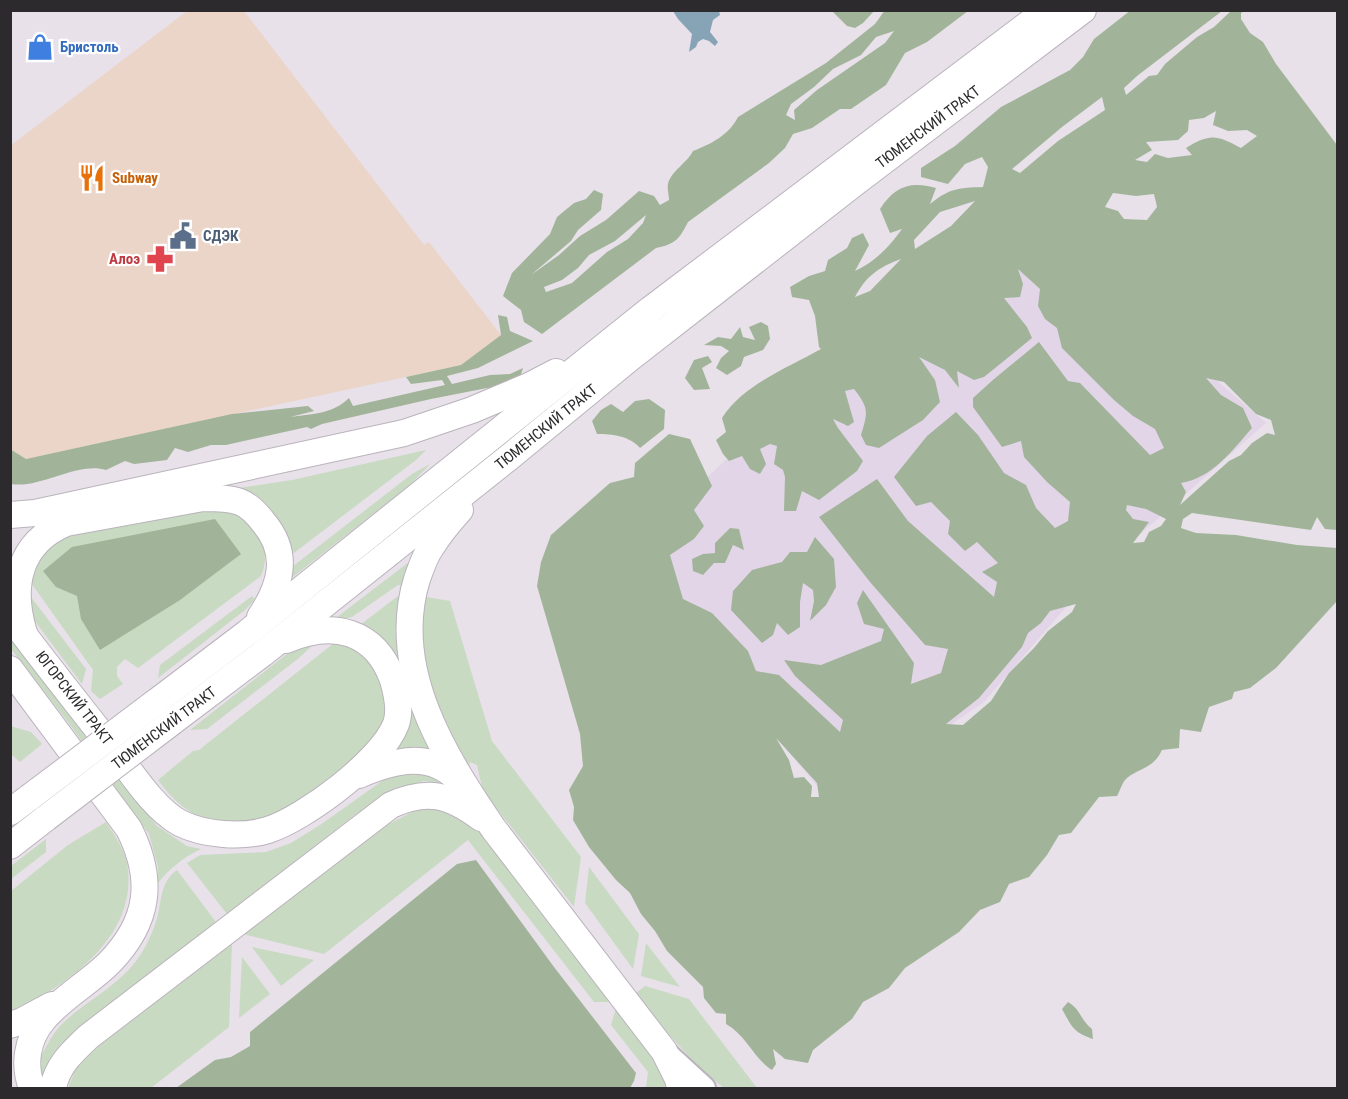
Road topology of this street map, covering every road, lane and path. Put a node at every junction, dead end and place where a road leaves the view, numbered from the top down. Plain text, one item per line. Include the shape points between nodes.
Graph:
1 (1047, 10) edge
2 (1083, 10) edge
3 (651, 309) junction
4 (507, 459) junction
5 (10, 515) edge
6 (10, 616) edge
7 (247, 633) junction
8 (26, 637) junction
9 (262, 654) junction
10 (10, 669) edge
11 (351, 778) junction
12 (470, 794) junction
13 (20, 805) edge
14 (493, 828) junction
15 (10, 846) edge
16 (85, 983) junction
17 (10, 1025) edge
18 (664, 1051) junction
19 (10, 1074) edge
20 (24, 1089) edge
21 (32, 1089) edge
22 (53, 1089) edge
23 (680, 1089) edge
24 (704, 1089) edge

1 - 3 main road, ТЮМЕНСКИЙ ТРАКТ
2 - 4 main road, ТЮМЕНСКИЙ ТРАКТ via 856,182
3 - 5 main road via 567,366 529,386 435,424 35,513
3 - 7 main road, ТЮМЕНСКИЙ ТРАКТ
4 - 9 main road, ТЮМЕНСКИЙ ТРАКТ
4 - 12 main road via 431,547 411,600 408,631 420,696
6 - 8 main road, ЮГОРСКИЙ ТРАКТ
7 - 8 main road via 269,604 276,586 280,571 276,541 257,514 241,502 203,498 66,523 53,529 37,542 19,574 17,600
7 - 13 main road, ТЮМЕНСКИЙ ТРАКТ, bridge
8 - 11 main road, ЮГОРСКИЙ ТРАКТ via 161,808 178,822 202,832 246,834 268,830 290,820
9 - 11 main road via 288,639 327,630 355,636 378,651 391,675 399,711 396,725 384,744
9 - 15 main road, ТЮМЕНСКИЙ ТРАКТ, bridge
10 - 16 main road via 129,829 139,849 146,889 141,913 128,939
11 - 12 main road via 397,761 420,760 453,774
12 - 14 main road
14 - 18 main road
14 - 22 main road via 444,796 418,795 391,805 88,1037 70,1053
16 - 17 main road
16 - 21 main road via 43,1019 31,1040 27,1068
18 - 23 main road
18 - 24 main road
19 - 20 main road

